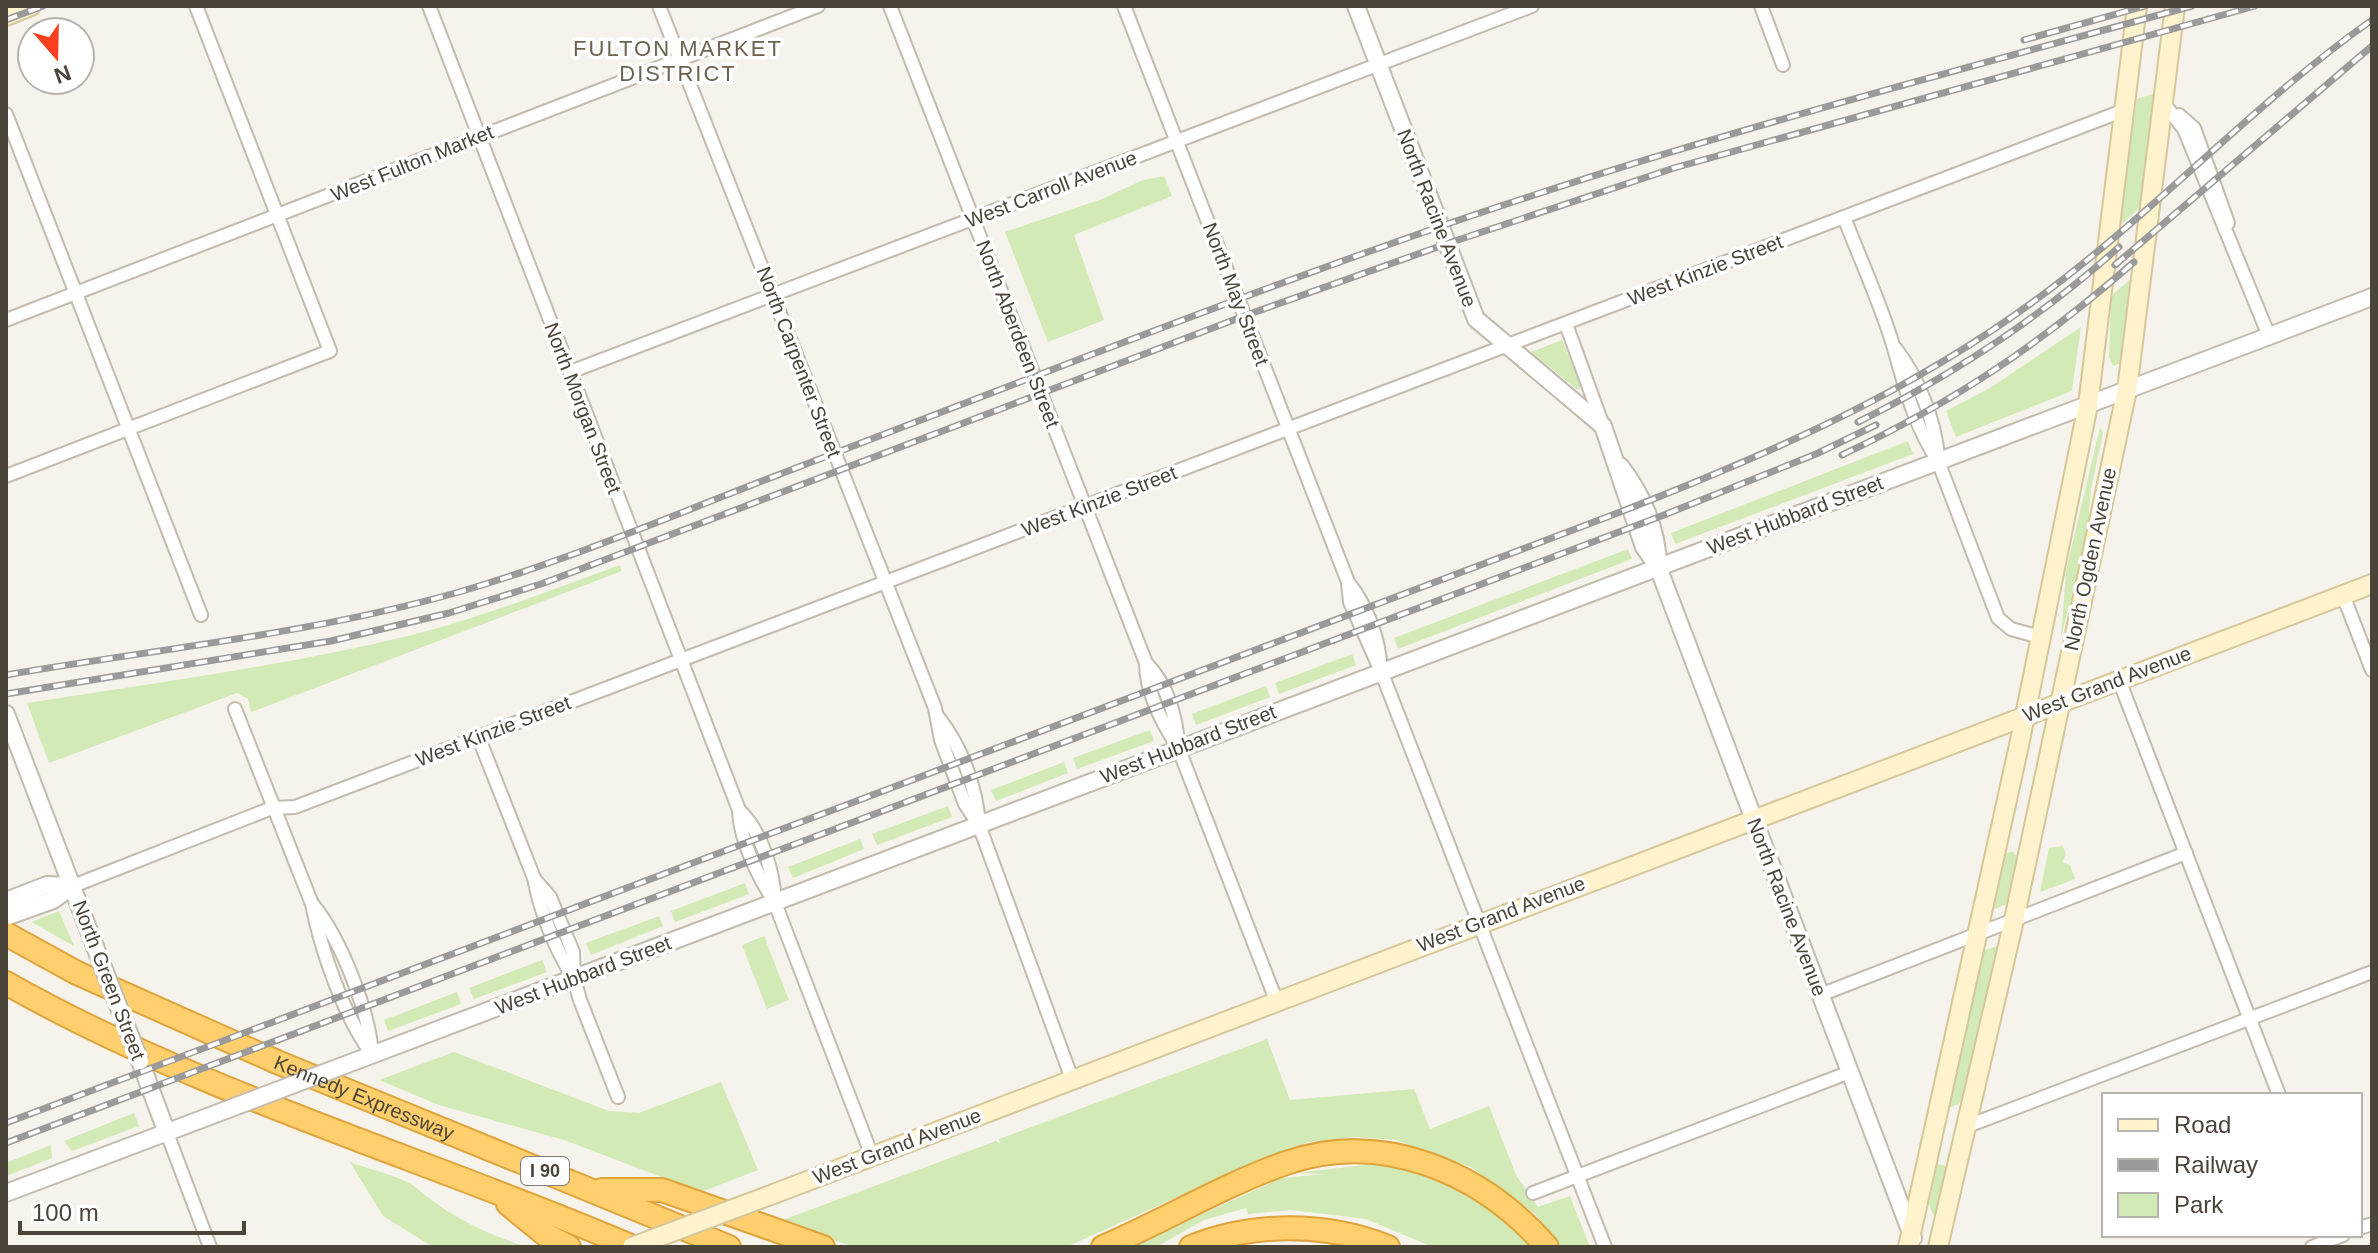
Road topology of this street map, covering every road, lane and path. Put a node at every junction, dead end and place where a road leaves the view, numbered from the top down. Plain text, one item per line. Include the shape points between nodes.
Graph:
1 (31, 6) edge
2 (196, 6) edge
3 (429, 6) edge
4 (659, 6) edge
5 (818, 6) edge
6 (890, 6) edge
7 (1124, 6) edge
8 (1356, 6) edge
9 (1532, 6) edge
10 (1761, 6) edge
11 (2137, 6) edge
12 (2175, 6) edge
13 (6, 16) edge
14 (680, 59) junction
15 (1378, 65) junction
16 (1783, 65) dead end
17 (2165, 105) junction
18 (2125, 110) junction
19 (6, 114) edge
20 (479, 138) junction
21 (1177, 141) junction
22 (276, 216) junction
23 (1844, 217) junction
24 (973, 219) junction
25 (74, 294) junction
26 (773, 295) junction
27 (2372, 297) edge
28 (6, 320) edge
29 (1566, 324) junction
30 (2269, 336) junction
31 (1505, 347) junction
32 (570, 372) junction
33 (2127, 390) junction
34 (2088, 405) junction
35 (1603, 426) junction
36 (129, 429) junction
37 (1289, 429) junction
38 (1938, 461) junction
39 (6, 476) edge
40 (1085, 506) junction
41 (1658, 567) junction
42 (885, 582) junction
43 (2372, 584) edge
44 (2343, 595) junction
45 (201, 615) dead end
46 (2040, 637) junction
47 (681, 659) junction
48 (2372, 670) edge
49 (1381, 671) junction
50 (2119, 680) junction
51 (2058, 703) junction
52 (235, 709) dead end
53 (6, 714) edge
54 (2023, 716) junction
55 (478, 736) junction
56 (1178, 747) junction
57 (272, 808) junction
58 (1753, 819) junction
59 (979, 825) junction
60 (2186, 853) junction
61 (73, 886) junction
62 (6, 901) edge
63 (775, 903) junction
64 (6, 917) edge
65 (2014, 920) junction
66 (1479, 923) junction
67 (6, 934) edge
68 (1978, 934) junction
69 (2372, 972) edge
70 (574, 979) junction
71 (6, 983) edge
72 (1820, 995) junction
73 (1276, 1000) junction
74 (2250, 1019) junction
75 (372, 1054) junction
76 (1850, 1072) junction
77 (1072, 1079) junction
78 (2278, 1093) edge
79 (618, 1097) dead end
80 (1965, 1127) junction
81 (167, 1133) junction
82 (872, 1156) junction
83 (1577, 1176) junction
84 (592, 1190) junction
85 (6, 1193) edge
86 (495, 1193) junction
87 (1533, 1193) dead end
88 (2335, 1237) edge
89 (1912, 1242) edge
90 (210, 1247) edge
91 (569, 1247) edge
92 (633, 1247) edge
93 (729, 1247) edge
94 (823, 1247) edge
95 (1103, 1247) edge
96 (1191, 1247) edge
97 (1388, 1247) edge
98 (1547, 1247) edge
99 (1605, 1247) edge
100 (1938, 1247) edge
101 (2312, 1247) edge

1 - 13 main road
2 - 22 street
3 - 20 street, North Morgan Street
4 - 14 street, North Carpenter Street
5 - 14 street, West Fulton Market
6 - 24 street, North Aberdeen Street
7 - 21 street, North May Street
8 - 15 street, North Racine Avenue
9 - 15 street, West Carroll Avenue
10 - 16 street
11 - 18 main road, North Ogden Avenue
12 - 17 main road, North Ogden Avenue
14 - 20 street, West Fulton Market
14 - 26 street, North Carpenter Street
15 - 21 street, West Carroll Avenue
15 - 31 street, North Racine Avenue via 1476,319
17 - 30 street via 2194,128
17 - 33 main road, North Ogden Avenue
18 - 23 street, West Kinzie Street
18 - 34 main road, North Ogden Avenue
19 - 25 street
20 - 22 street, West Fulton Market
20 - 32 street, North Morgan Street
21 - 24 street, West Carroll Avenue
21 - 37 street, North May Street
22 - 25 street, West Fulton Market
22 - 36 street via 330,351
23 - 29 street, West Kinzie Street
23 - 38 street via 1894,347 1915,381 1936,436
24 - 26 street, West Carroll Avenue
24 - 40 street, North Aberdeen Street
25 - 28 street, West Fulton Market
25 - 36 street
26 - 32 street, West Carroll Avenue
26 - 42 street, North Carpenter Street
27 - 30 street, West Hubbard Street
29 - 31 street, West Kinzie Street
29 - 35 street, North Racine Avenue
30 - 33 street, West Hubbard Street
31 - 35 street, North Racine Avenue
31 - 37 street, West Kinzie Street
32 - 47 street, North Morgan Street
33 - 34 street, West Hubbard Street
33 - 51 main road, North Ogden Avenue
34 - 38 street, West Hubbard Street
34 - 46 main road, North Ogden Avenue
35 - 41 street, North Racine Avenue via 1619,465 1636,486 1658,542
36 - 39 street
36 - 45 street
37 - 40 street, West Kinzie Street
37 - 49 street, North May Street via 1348,582 1361,598 1379,646
38 - 41 street, West Hubbard Street
38 - 46 street via 1998,618 2011,629
40 - 42 street, West Kinzie Street
40 - 56 street, North Aberdeen Street via 1146,663 1158,675 1177,724
41 - 49 street, West Hubbard Street
41 - 58 street, North Racine Avenue
42 - 47 street, West Kinzie Street
42 - 59 street, North Carpenter Street via 938,717 953,735 977,799
43 - 44 main road, West Grand Avenue
44 - 48 street
44 - 50 main road, West Grand Avenue
46 - 54 main road, North Ogden Avenue
47 - 55 street, West Kinzie Street
47 - 63 street, North Morgan Street via 739,810 739,826
49 - 56 street, West Hubbard Street
49 - 66 street, North May Street
50 - 51 main road, West Grand Avenue
50 - 60 street
51 - 54 main road, West Grand Avenue
51 - 65 main road, North Ogden Avenue
52 - 57 street
53 - 61 street, North Green Street
54 - 58 main road, West Grand Avenue
54 - 68 main road, North Ogden Avenue
55 - 57 street, West Kinzie Street via 295,807
55 - 70 street via 534,878 550,897 573,952
56 - 59 street, West Hubbard Street
56 - 73 street, North Aberdeen Street
57 - 61 street, West Kinzie Street
57 - 75 street via 312,904 329,926 370,1032
58 - 66 main road, West Grand Avenue
58 - 72 street, North Racine Avenue
59 - 63 street, West Hubbard Street
59 - 77 street, North Carpenter Street
60 - 65 street
60 - 74 street
61 - 62 street, West Kinzie Street via 47,885
61 - 64 street, West Kinzie Street via 53,900
61 - 81 street, North Green Street, bridge
63 - 70 street, West Hubbard Street
63 - 82 street, North Morgan Street
65 - 68 street
65 - 80 main road, North Ogden Avenue
66 - 73 main road, West Grand Avenue
66 - 83 street, North May Street
67 - 84 highway, Kennedy Expressway / I 90 via 77,973 277,1062
68 - 72 street
68 - 89 main road, North Ogden Avenue
69 - 74 street
70 - 75 street, West Hubbard Street
70 - 79 street
71 - 86 highway, Kennedy Expressway / I 90 via 101,1034 216,1084
72 - 76 street, North Racine Avenue
73 - 77 main road, West Grand Avenue
74 - 78 street
74 - 80 street
75 - 81 street, West Hubbard Street, bridge
76 - 83 street
76 - 89 street, North Racine Avenue
77 - 82 main road, West Grand Avenue
80 - 100 main road, North Ogden Avenue
81 - 85 street, West Hubbard Street
81 - 90 street, North Green Street
82 - 92 main road, West Grand Avenue, bridge
83 - 87 street
83 - 99 street, North May Street
84 - 93 highway, Kennedy Expressway / I 90
84 - 94 highway via 662,1190
86 - 91 highway
86 - 92 highway, Kennedy Expressway / I 90
88 - 101 street
95 - 98 highway via 1286,1163 1341,1152 1409,1158 1457,1175 1499,1199
96 - 97 highway via 1274,1229 1327,1229

